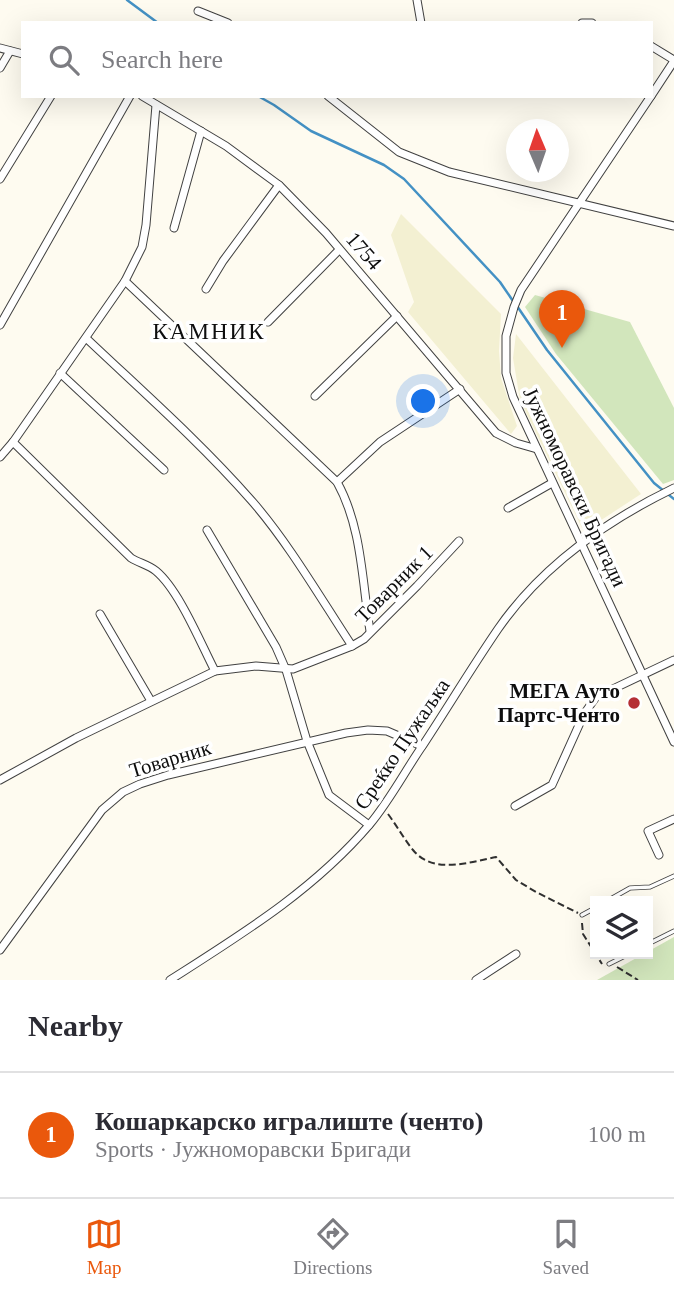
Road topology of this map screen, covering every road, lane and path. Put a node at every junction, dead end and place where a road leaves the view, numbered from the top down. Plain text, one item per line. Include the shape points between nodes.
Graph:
1 (417, 0) edge
2 (198, 11) dead end
3 (223, 21) edge
4 (421, 21) edge
5 (653, 47) edge
6 (0, 48) edge
7 (10, 51) junction
8 (21, 54) edge
9 (674, 60) edge
10 (0, 68) edge
11 (653, 93) edge
12 (50, 98) edge
13 (129, 98) edge
14 (145, 98) edge
15 (331, 98) edge
16 (650, 98) edge
17 (156, 105) junction
18 (201, 131) junction
19 (0, 179) edge
20 (279, 185) junction
21 (579, 204) junction
22 (674, 226) edge
23 (174, 228) dead end
24 (339, 250) junction
25 (125, 281) junction
26 (206, 289) dead end
27 (397, 316) junction
28 (268, 322) dead end
29 (0, 325) edge
30 (86, 338) junction
31 (60, 373) junction
32 (460, 389) junction
33 (315, 396) dead end
34 (13, 442) junction
35 (537, 449) junction
36 (0, 457) edge
37 (164, 470) dead end
38 (337, 482) junction
39 (552, 483) junction
40 (673, 489) edge
41 (508, 508) dead end
42 (207, 530) dead end
43 (459, 541) dead end
44 (582, 544) junction
45 (100, 614) dead end
46 (370, 631) junction
47 (352, 646) junction
48 (674, 660) edge
49 (286, 670) junction
50 (215, 671) junction
51 (643, 675) junction
52 (151, 701) junction
53 (307, 741) junction
54 (674, 742) edge
55 (422, 746) junction
56 (0, 780) edge
57 (514, 806) dead end
58 (383, 808) junction
59 (674, 819) edge
60 (369, 824) junction
61 (659, 855) dead end
62 (674, 876) edge
63 (616, 896) edge
64 (590, 911) edge
65 (582, 915) junction
66 (674, 931) edge
67 (653, 942) edge
68 (0, 950) edge
69 (516, 954) dead end
70 (619, 959) edge
71 (609, 964) joint
72 (616, 966) dead end
73 (170, 980) edge
74 (476, 980) edge
75 (638, 980) edge

1 - 4 street
2 - 3 street
5 - 9 street
6 - 7 street
7 - 8 street
7 - 10 street
9 - 11 street, Јужноморавски Бригади
12 - 19 street
13 - 29 street
14 - 17 street, 1754
15 - 21 street via 399,152 424,163
16 - 21 street, Јужноморавски Бригади
17 - 18 street, 1754
17 - 25 street via 146,225 142,247
18 - 20 street, 1754
18 - 23 street
20 - 24 street, 1754
20 - 26 street
21 - 22 street
21 - 35 street, Јужноморавски Бригади via 521,290 506,336 506,373
24 - 27 street, 1754
24 - 28 street
25 - 30 street
25 - 38 street
27 - 32 street, 1754
27 - 33 street
30 - 31 street
30 - 47 street via 251,501
31 - 34 street
31 - 37 street
32 - 35 street, 1754 via 496,433
32 - 38 street via 380,442
34 - 36 street
34 - 50 street via 131,558 163,579
35 - 39 street, Јужноморавски Бригади
38 - 46 street via 352,512
39 - 41 street
39 - 44 street, Јужноморавски Бригади
40 - 44 street, Среќко Пужаљка
42 - 49 street
43 - 46 street, Товарник 1
44 - 51 street, Јужноморавски Бригади
44 - 55 street, Среќко Пужаљка via 529,591 499,628
45 - 52 street
46 - 47 street, Товарник 1
47 - 49 street, Товарник 1
48 - 51 street
49 - 50 street, Товарник 1 via 256,666
49 - 53 street
50 - 52 street, Товарник 1
51 - 54 street, Јужноморавски Бригади
51 - 57 street via 596,697 552,785
52 - 56 street, Товарник 1
53 - 55 street, Товарник via 378,730
53 - 60 street via 329,795
53 - 68 street, Товарник via 167,775 123,792 102,810
55 - 58 street, Среќко Пужаљка
58 - 60 street, Среќко Пужаљка
58 - 65 path via 415,853 436,865 496,857 516,880
59 - 61 street via 648,831
60 - 73 street, Среќко Пужаљка via 328,869 290,900
62 - 63 lane
64 - 65 lane
65 - 71 path via 583,934 602,964
66 - 67 lane
69 - 74 street
70 - 71 lane
72 - 75 path

